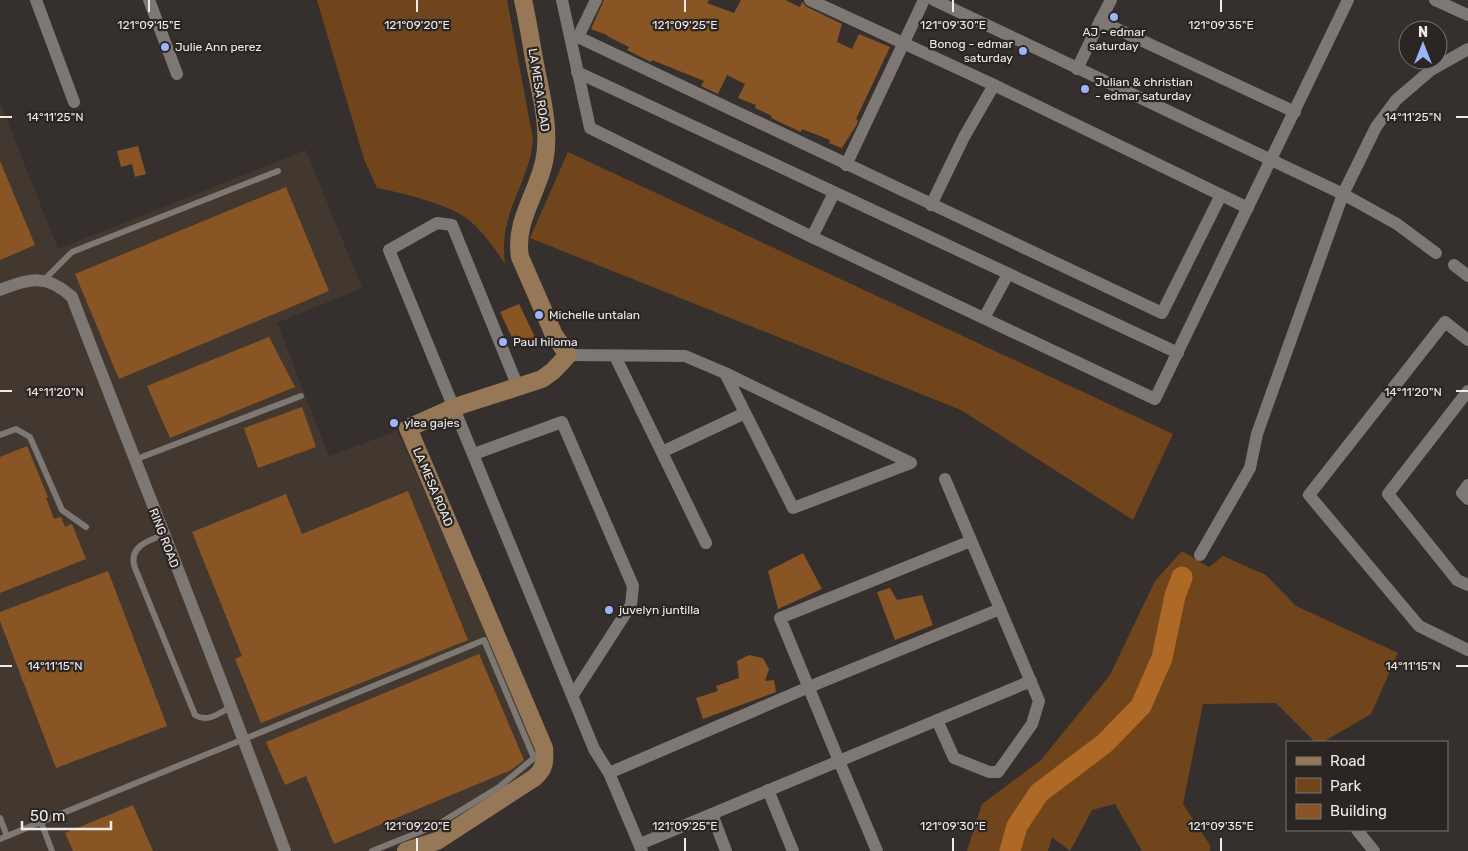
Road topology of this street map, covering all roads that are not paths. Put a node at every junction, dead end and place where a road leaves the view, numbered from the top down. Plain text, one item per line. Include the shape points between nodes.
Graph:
1 (36, 0) edge
2 (149, 0) edge
3 (523, 0) edge
4 (562, 0) edge
5 (596, 0) edge
6 (810, 0) edge
7 (924, 0) edge
8 (934, 0) edge
9 (1111, 0) edge
10 (1348, 0) edge
11 (1435, 0) edge
12 (1468, 15) edge
13 (1100, 21) junction
14 (903, 44) junction
15 (1468, 49) edge
16 (1077, 69) junction
17 (578, 72) junction
18 (176, 74) dead end
19 (994, 85) junction
20 (74, 102) dead end
21 (1295, 112) junction
22 (1272, 159) junction
23 (846, 165) junction
24 (278, 171) dead end
25 (834, 192) junction
26 (1343, 194) junction
27 (1221, 195) junction
28 (931, 205) junction
29 (1248, 208) junction
30 (812, 237) junction
31 (1436, 253) dead end
32 (1454, 265) dead end
33 (1008, 274) junction
34 (1468, 276) edge
35 (44, 280) junction
36 (0, 290) edge
37 (984, 318) junction
38 (1468, 340) edge
39 (1178, 353) junction
40 (568, 355) junction
41 (615, 356) junction
42 (725, 373) junction
43 (518, 387) junction
44 (1468, 391) edge
45 (301, 396) dead end
46 (455, 407) junction
47 (745, 412) junction
48 (0, 435) edge
49 (662, 452) junction
50 (474, 454) junction
51 (134, 460) junction
52 (946, 479) dead end
53 (1468, 485) edge
54 (1468, 499) edge
55 (86, 527) dead end
56 (163, 535) junction
57 (971, 541) junction
58 (706, 543) dead end
59 (1200, 555) dead end
60 (1468, 585) edge
61 (1000, 609) junction
62 (1468, 650) edge
63 (1031, 681) junction
64 (809, 687) junction
65 (573, 695) junction
66 (232, 707) junction
67 (937, 720) junction
68 (244, 739) junction
69 (839, 761) junction
70 (610, 773) junction
71 (768, 790) junction
72 (712, 814) junction
73 (0, 818) edge
74 (41, 822) junction
75 (1358, 831) edge
76 (7, 836) junction
77 (0, 839) edge
78 (641, 848) edge
79 (52, 851) edge
80 (286, 851) edge
81 (372, 851) edge
82 (406, 851) edge
83 (726, 851) edge
84 (794, 851) edge
85 (877, 851) edge
86 (1374, 851) edge

1 - 20 street
2 - 18 street
3 - 40 street, LA MESA ROAD via 546,120 546,144 544,163 521,223 517,243 554,336
4 - 17 street
5 - 23 street via 578,37
6 - 14 street
7 - 14 street
8 - 16 street
9 - 13 street
10 - 21 street
11 - 12 street
13 - 16 street
13 - 21 street
14 - 19 street
14 - 23 street
15 - 26 street via 1431,70 1396,100 1376,127
16 - 22 street
17 - 25 street
17 - 30 street via 590,128
19 - 27 street
19 - 28 street via 967,130
21 - 22 street
22 - 26 street
22 - 29 street
23 - 28 street
24 - 35 lane via 72,252
25 - 30 street
25 - 33 street
26 - 31 street via 1396,224
26 - 59 street via 1257,434 1250,468
27 - 28 street via 1162,313
27 - 29 street
29 - 39 street
30 - 37 street
32 - 34 street
33 - 37 street
33 - 39 street
35 - 36 street via 22,282
35 - 51 street, RING ROAD via 60,287 72,298
37 - 39 street via 1156,399
38 - 62 street via 1445,322 1309,495 1419,626
40 - 41 street
40 - 43 street, LA MESA ROAD via 553,371
41 - 42 street via 685,356
41 - 49 street
42 - 47 street
42 - 47 street via 911,463 793,508
43 - 46 street, LA MESA ROAD
43 - 46 street via 452,225 438,223 389,250
44 - 60 street via 1388,494 1457,580
45 - 51 lane
46 - 50 street
46 - 82 street, LA MESA ROAD via 408,428 544,748 545,762 534,778 438,841
47 - 49 street
48 - 55 lane via 16,428 30,437 62,510
49 - 58 street
50 - 65 street
50 - 65 street via 562,422 633,586 632,605
51 - 56 street, RING ROAD
52 - 57 street
53 - 54 street via 1462,493
56 - 66 street, RING ROAD
56 - 66 lane via 138,547 132,561 195,715 201,719 210,718
57 - 61 street
57 - 64 street via 780,618
61 - 63 street
61 - 64 street
63 - 67 street
63 - 67 street via 1039,701 1032,724 998,772 989,772 954,758
64 - 69 street
64 - 70 street
65 - 70 street via 594,749
66 - 68 street, RING ROAD
67 - 69 street
68 - 74 lane
68 - 80 street, RING ROAD
68 - 81 lane via 484,640 534,758 499,787 437,825
69 - 71 street
69 - 85 street
70 - 78 street
71 - 72 street
71 - 84 street
72 - 78 street
72 - 83 street
73 - 76 lane
74 - 76 lane
74 - 79 lane
75 - 86 street
76 - 77 lane

